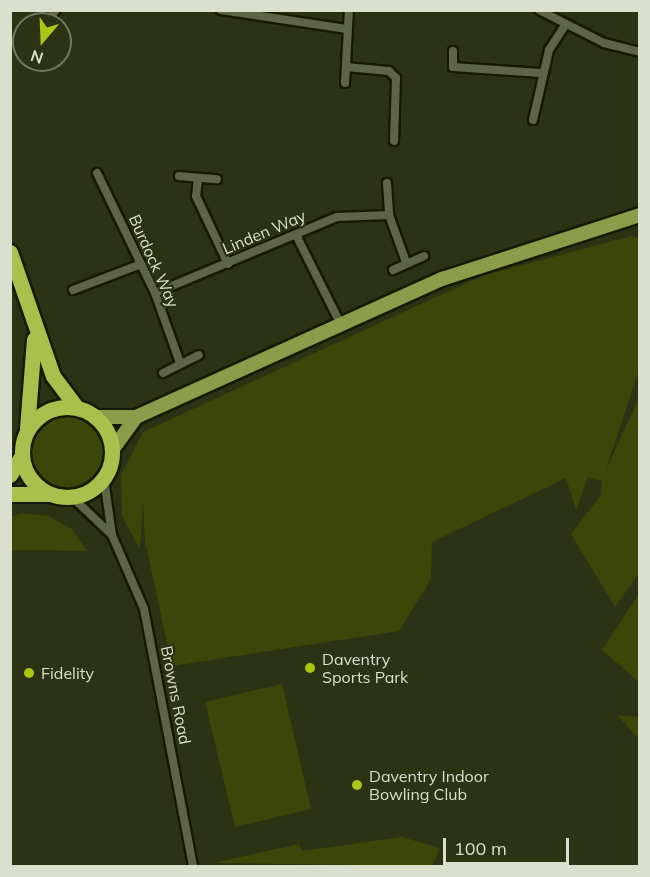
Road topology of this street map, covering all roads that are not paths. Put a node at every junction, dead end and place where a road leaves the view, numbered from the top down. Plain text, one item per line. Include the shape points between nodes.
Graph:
1 (221, 10) edge
2 (349, 10) edge
3 (539, 10) edge
4 (566, 24) junction
5 (347, 29) junction
6 (453, 51) dead end
7 (639, 52) edge
8 (346, 67) junction
9 (541, 73) junction
10 (345, 83) dead end
11 (533, 120) dead end
12 (394, 141) dead end
13 (97, 174) dead end
14 (179, 177) dead end
15 (198, 178) junction
16 (217, 179) dead end
17 (387, 183) dead end
18 (389, 215) junction
19 (639, 215) edge
20 (296, 235) junction
21 (10, 252) edge
22 (424, 256) dead end
23 (406, 262) junction
24 (141, 264) junction
25 (228, 264) junction
26 (393, 270) dead end
27 (73, 290) dead end
28 (155, 293) junction
29 (340, 325) junction
30 (35, 332) junction
31 (199, 355) dead end
32 (180, 363) junction
33 (162, 372) dead end
34 (76, 407) junction
35 (97, 417) junction
36 (136, 417) junction
37 (25, 434) junction
38 (113, 448) junction
39 (22, 455) junction
40 (10, 475) edge
41 (104, 479) junction
42 (10, 494) edge
43 (52, 494) junction
44 (72, 497) junction
45 (112, 535) junction
46 (193, 867) edge

1 - 5 street
2 - 5 street
3 - 4 street
4 - 7 street
4 - 9 street
5 - 8 street
6 - 9 street via 453,67
8 - 10 street
8 - 12 street via 389,70 396,78
9 - 11 street
13 - 24 street, Burdock Way
14 - 15 street
15 - 16 street
15 - 25 street via 196,196
17 - 18 street
18 - 20 street, Linden Way via 337,218
18 - 23 street
19 - 29 main road via 442,279
20 - 25 street, Linden Way
20 - 29 street
21 - 30 highway
22 - 23 street
23 - 26 street
24 - 27 street
24 - 28 street, Burdock Way
25 - 28 street, Linden Way
28 - 32 street, Burdock Way
29 - 36 main road
30 - 34 highway via 53,376
30 - 37 highway
31 - 32 street
32 - 33 street
34 - 35 highway
34 - 37 highway via 43,413
35 - 36 main road
35 - 38 highway
36 - 38 main road
37 - 39 highway
38 - 41 highway
39 - 40 highway
39 - 43 highway via 30,478
41 - 44 highway
41 - 45 street, Browns Road
42 - 43 highway
43 - 44 highway
44 - 45 street, Browns Road
45 - 46 street, Browns Road via 144,609

